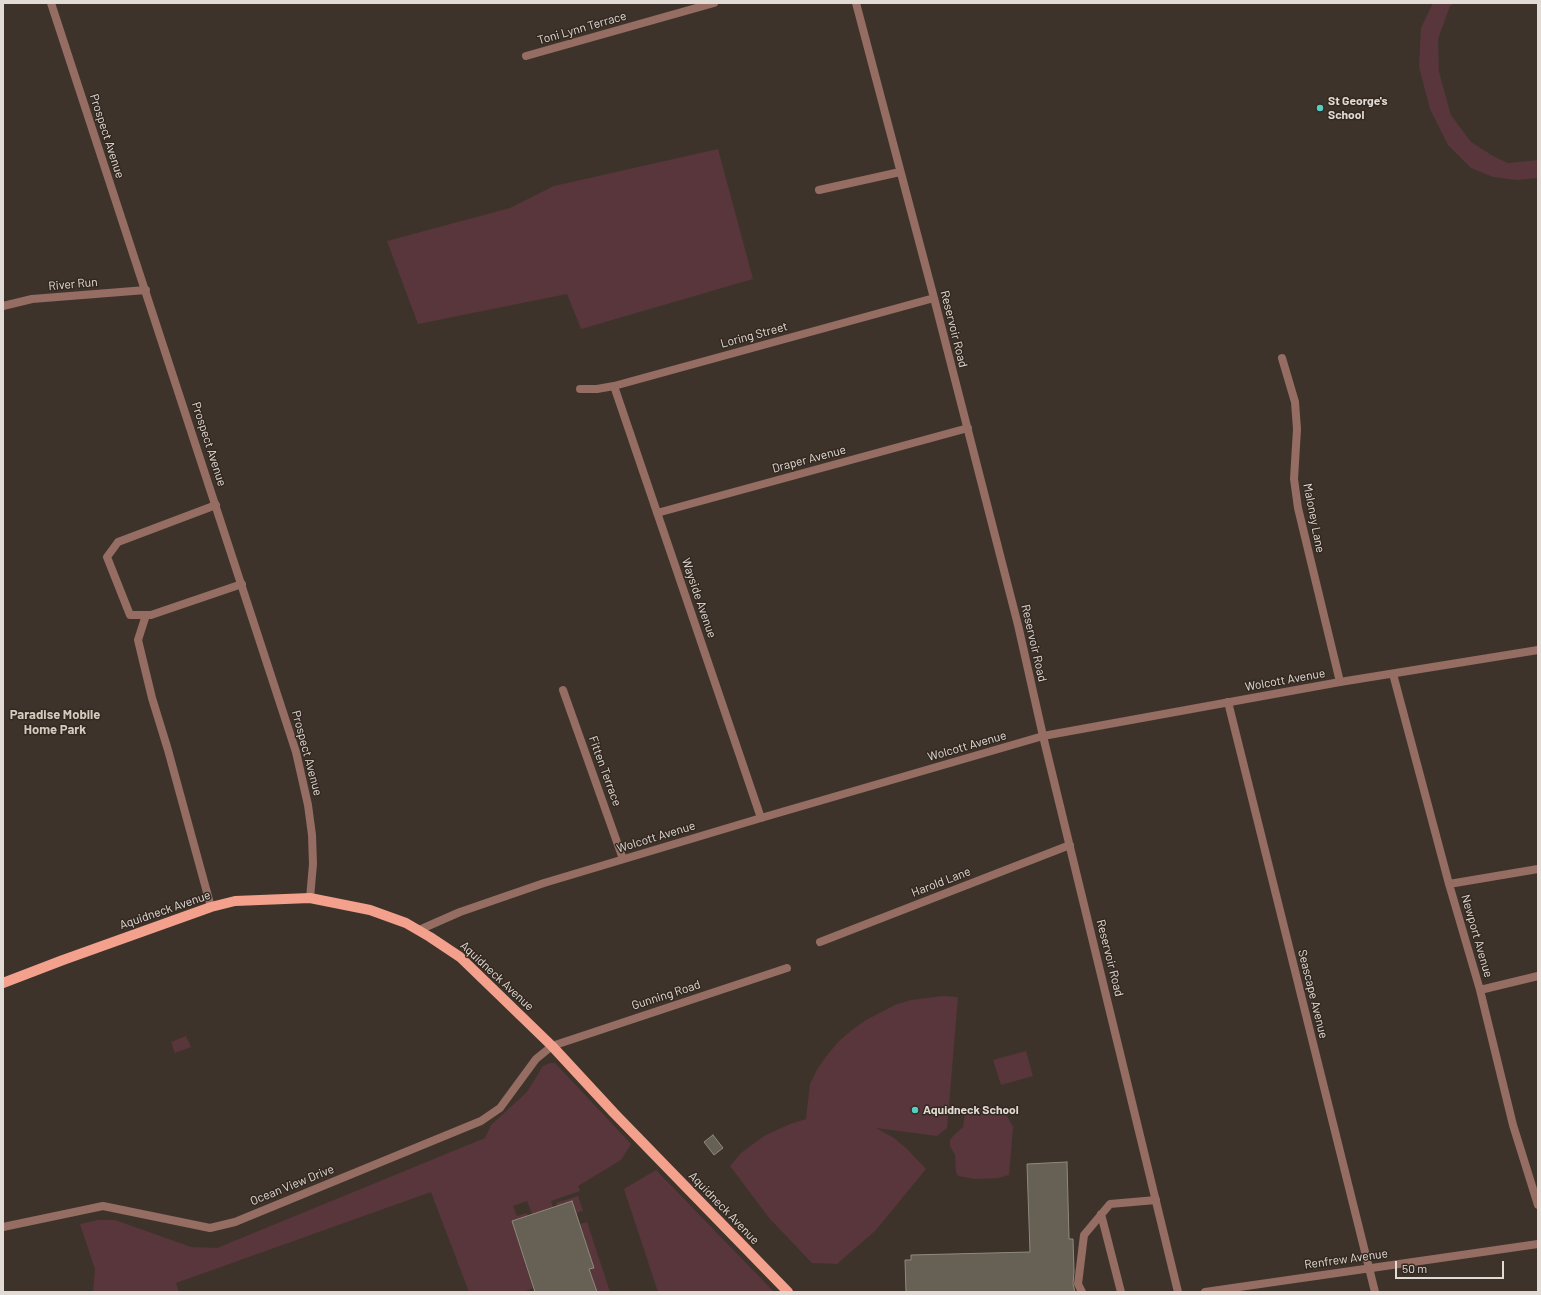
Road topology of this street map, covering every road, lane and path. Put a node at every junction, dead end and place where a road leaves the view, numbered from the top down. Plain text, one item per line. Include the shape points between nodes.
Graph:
1 (51, 3) edge
2 (714, 3) edge
3 (856, 3) edge
4 (526, 56) dead end
5 (900, 172) junction
6 (819, 190) dead end
7 (146, 290) junction
8 (934, 298) junction
9 (3, 306) edge
10 (1282, 358) dead end
11 (614, 386) junction
12 (580, 389) dead end
13 (968, 428) junction
14 (216, 505) junction
15 (657, 513) junction
16 (242, 584) junction
17 (146, 615) junction
18 (1538, 650) edge
19 (1393, 674) junction
20 (1340, 682) junction
21 (563, 690) dead end
22 (1228, 702) junction
23 (1043, 736) junction
24 (761, 818) junction
25 (1070, 845) junction
26 (623, 859) junction
27 (1538, 869) edge
28 (1449, 884) junction
29 (310, 898) junction
30 (211, 907) junction
31 (418, 930) junction
32 (820, 942) dead end
33 (787, 968) dead end
34 (1538, 976) edge
35 (3, 983) edge
36 (1480, 990) junction
37 (552, 1046) junction
38 (1156, 1200) junction
39 (1538, 1205) edge
40 (1102, 1214) junction
41 (3, 1227) edge
42 (1538, 1244) edge
43 (1369, 1268) junction
44 (788, 1292) edge
45 (1082, 1292) edge
46 (1121, 1292) edge
47 (1178, 1292) edge
48 (1205, 1292) edge
49 (1375, 1292) edge

1 - 7 street, Prospect Avenue
2 - 4 street, Toni Lynn Terrace
3 - 5 street, Reservoir Road
5 - 6 street
5 - 8 street, Reservoir Road
7 - 9 street, River Run via 32,299
7 - 14 street, Prospect Avenue
8 - 11 street, Loring Street
8 - 13 street, Reservoir Road
10 - 20 street, Maloney Lane via 1295,402 1297,430 1294,479 1298,508
11 - 12 street, Loring Street
11 - 15 street, Wayside Avenue
13 - 15 street, Draper Avenue
13 - 23 street, Reservoir Road
14 - 16 street, Prospect Avenue
14 - 17 street via 118,542 107,557 130,615
15 - 24 street, Wayside Avenue
16 - 17 street
16 - 29 street, Prospect Avenue via 303,779 312,835
17 - 30 street via 138,640
18 - 19 street, Wolcott Avenue
19 - 20 street, Wolcott Avenue
19 - 28 street, Newport Avenue
20 - 22 street, Wolcott Avenue
21 - 26 street, Fitten Terrace
22 - 23 street, Wolcott Avenue
22 - 43 street, Seascape Avenue
23 - 24 street, Wolcott Avenue
23 - 25 street, Reservoir Road
24 - 26 street, Wolcott Avenue
25 - 32 street, Harold Lane
25 - 38 street, Reservoir Road
26 - 31 street, Wolcott Avenue via 523,890
27 - 28 street
28 - 36 street, Newport Avenue
29 - 30 main road, Aquidneck Avenue via 235,901
29 - 31 main road, Aquidneck Avenue via 370,910
30 - 35 main road, Aquidneck Avenue
31 - 37 main road, Aquidneck Avenue via 460,956
33 - 37 street, Gunning Road
34 - 36 street
36 - 39 street, Newport Avenue via 1513,1125
37 - 41 street, Ocean View Drive via 536,1059 500,1108 481,1121 235,1222 210,1228 103,1206
37 - 44 main road, Aquidneck Avenue
38 - 40 street via 1110,1204
38 - 47 street, Reservoir Road
40 - 45 street via 1084,1235 1078,1284
40 - 46 street
42 - 43 street, Renfrew Avenue
43 - 48 street, Renfrew Avenue
43 - 49 street, Seascape Avenue

